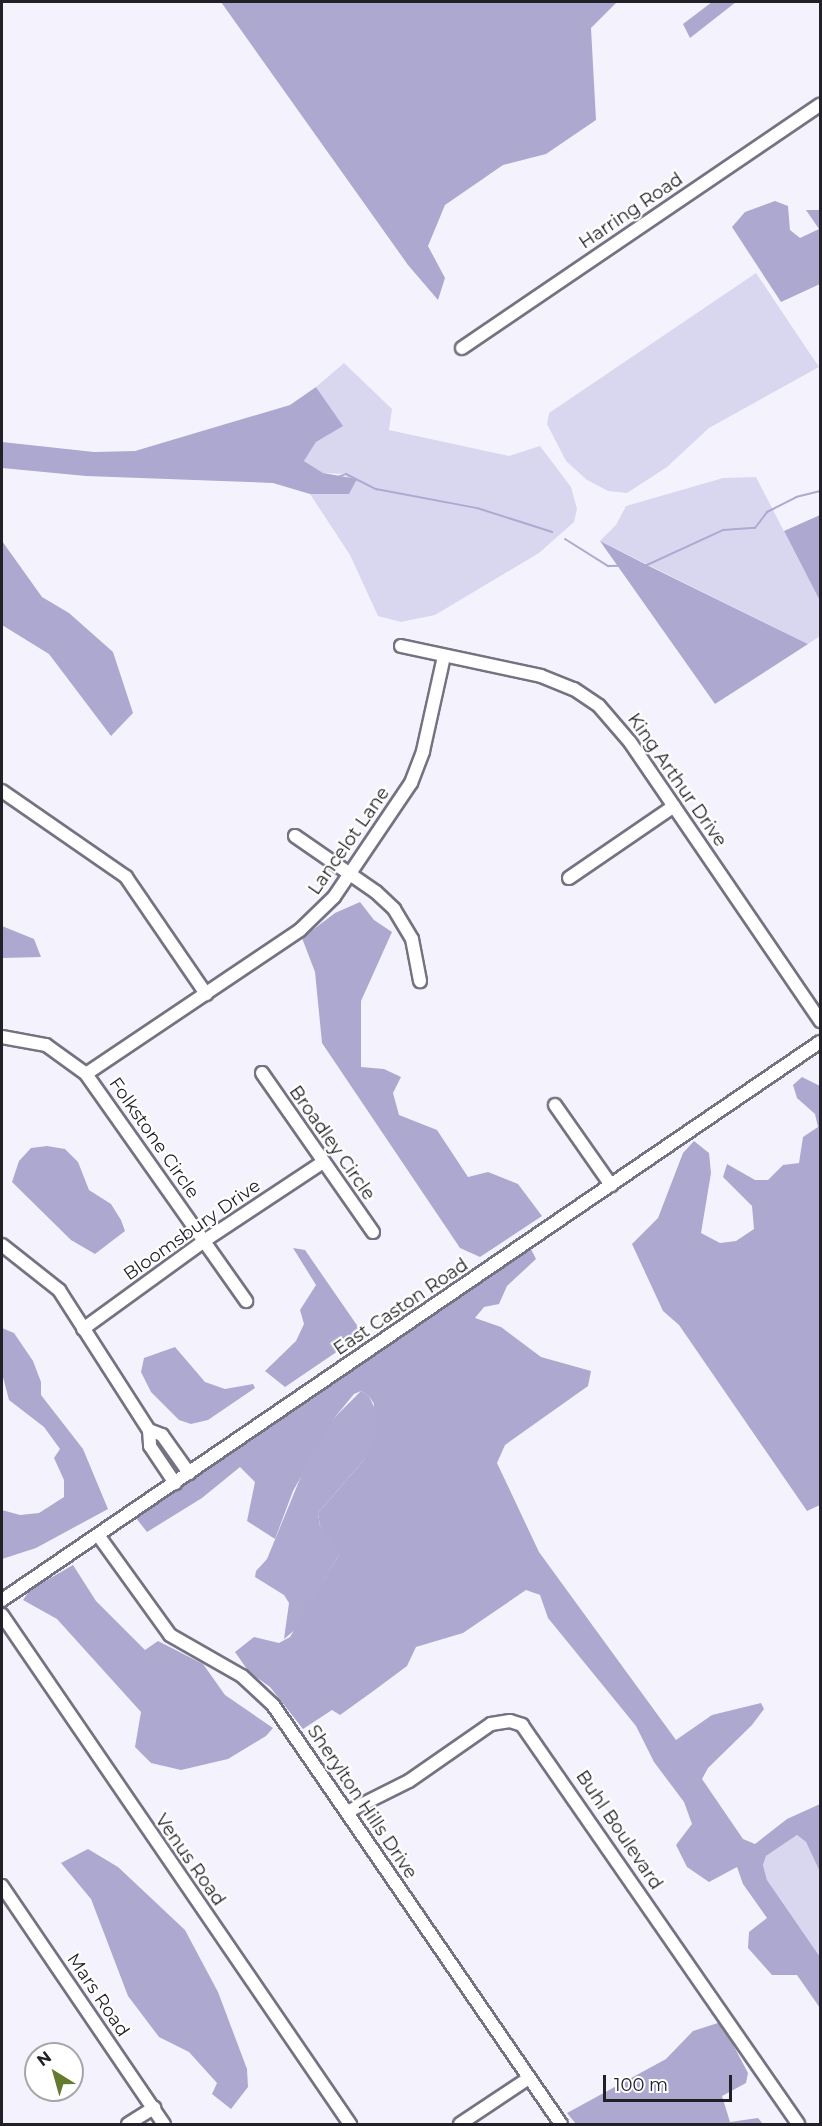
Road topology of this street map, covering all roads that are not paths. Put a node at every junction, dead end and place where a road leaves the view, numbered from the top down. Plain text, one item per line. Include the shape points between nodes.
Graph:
1 (820, 105) edge
2 (462, 348) dead end
3 (401, 646) dead end
4 (444, 656) junction
5 (2, 791) edge
6 (674, 806) junction
7 (295, 836) dead end
8 (351, 874) junction
9 (569, 878) dead end
10 (420, 981) dead end
11 (206, 994) junction
12 (820, 1021) edge
13 (2, 1037) edge
14 (820, 1042) edge
15 (262, 1073) dead end
16 (86, 1074) junction
17 (555, 1105) dead end
18 (322, 1163) junction
19 (611, 1185) junction
20 (373, 1232) dead end
21 (204, 1241) junction
22 (2, 1245) edge
23 (246, 1301) dead end
24 (83, 1329) junction
25 (149, 1430) junction
26 (189, 1473) junction
27 (175, 1483) junction
28 (98, 1535) junction
29 (2, 1600) edge
30 (2, 1615) edge
31 (347, 1812) junction
32 (2, 1886) edge
33 (529, 2078) junction
34 (154, 2108) junction
35 (128, 2124) edge
36 (164, 2124) edge
37 (350, 2124) edge
38 (460, 2124) edge
39 (561, 2124) edge
40 (798, 2124) edge

1 - 2 street, Harring Road
3 - 4 street, King Arthur Drive
4 - 6 street, King Arthur Drive via 541,676 585,695 623,732
4 - 8 street, Lancelot Lane via 416,771
5 - 11 street via 126,877
6 - 9 street
6 - 12 street, King Arthur Drive
7 - 8 street
8 - 10 street via 386,900 400,918 416,951
8 - 11 street, Lancelot Lane via 309,922
11 - 16 street, Lancelot Lane
13 - 16 street, Folkstone Circle via 46,1044
14 - 19 street, East Caston Road
15 - 18 street, Broadley Circle
16 - 21 street, Folkstone Circle
17 - 19 street
18 - 20 street, Broadley Circle
18 - 21 street, Bloomsbury Drive
19 - 26 street, East Caston Road
21 - 23 street, Folkstone Circle
21 - 24 street, Bloomsbury Drive
22 - 24 street via 58,1290
24 - 25 street
25 - 26 street via 162,1435
25 - 27 street via 150,1446
26 - 27 street, East Caston Road
27 - 28 street, East Caston Road
28 - 29 street, East Caston Road
28 - 31 street, Sherylton Hills Drive via 170,1635 261,1691
30 - 37 street, Venus Road
31 - 33 street, Sherylton Hills Drive
31 - 40 street, Buhl Boulevard via 409,1781 491,1724 510,1721 522,1725
32 - 34 street, Mars Road
33 - 38 street
33 - 39 street, Sherylton Hills Drive
34 - 35 street
34 - 36 street, Mars Road

